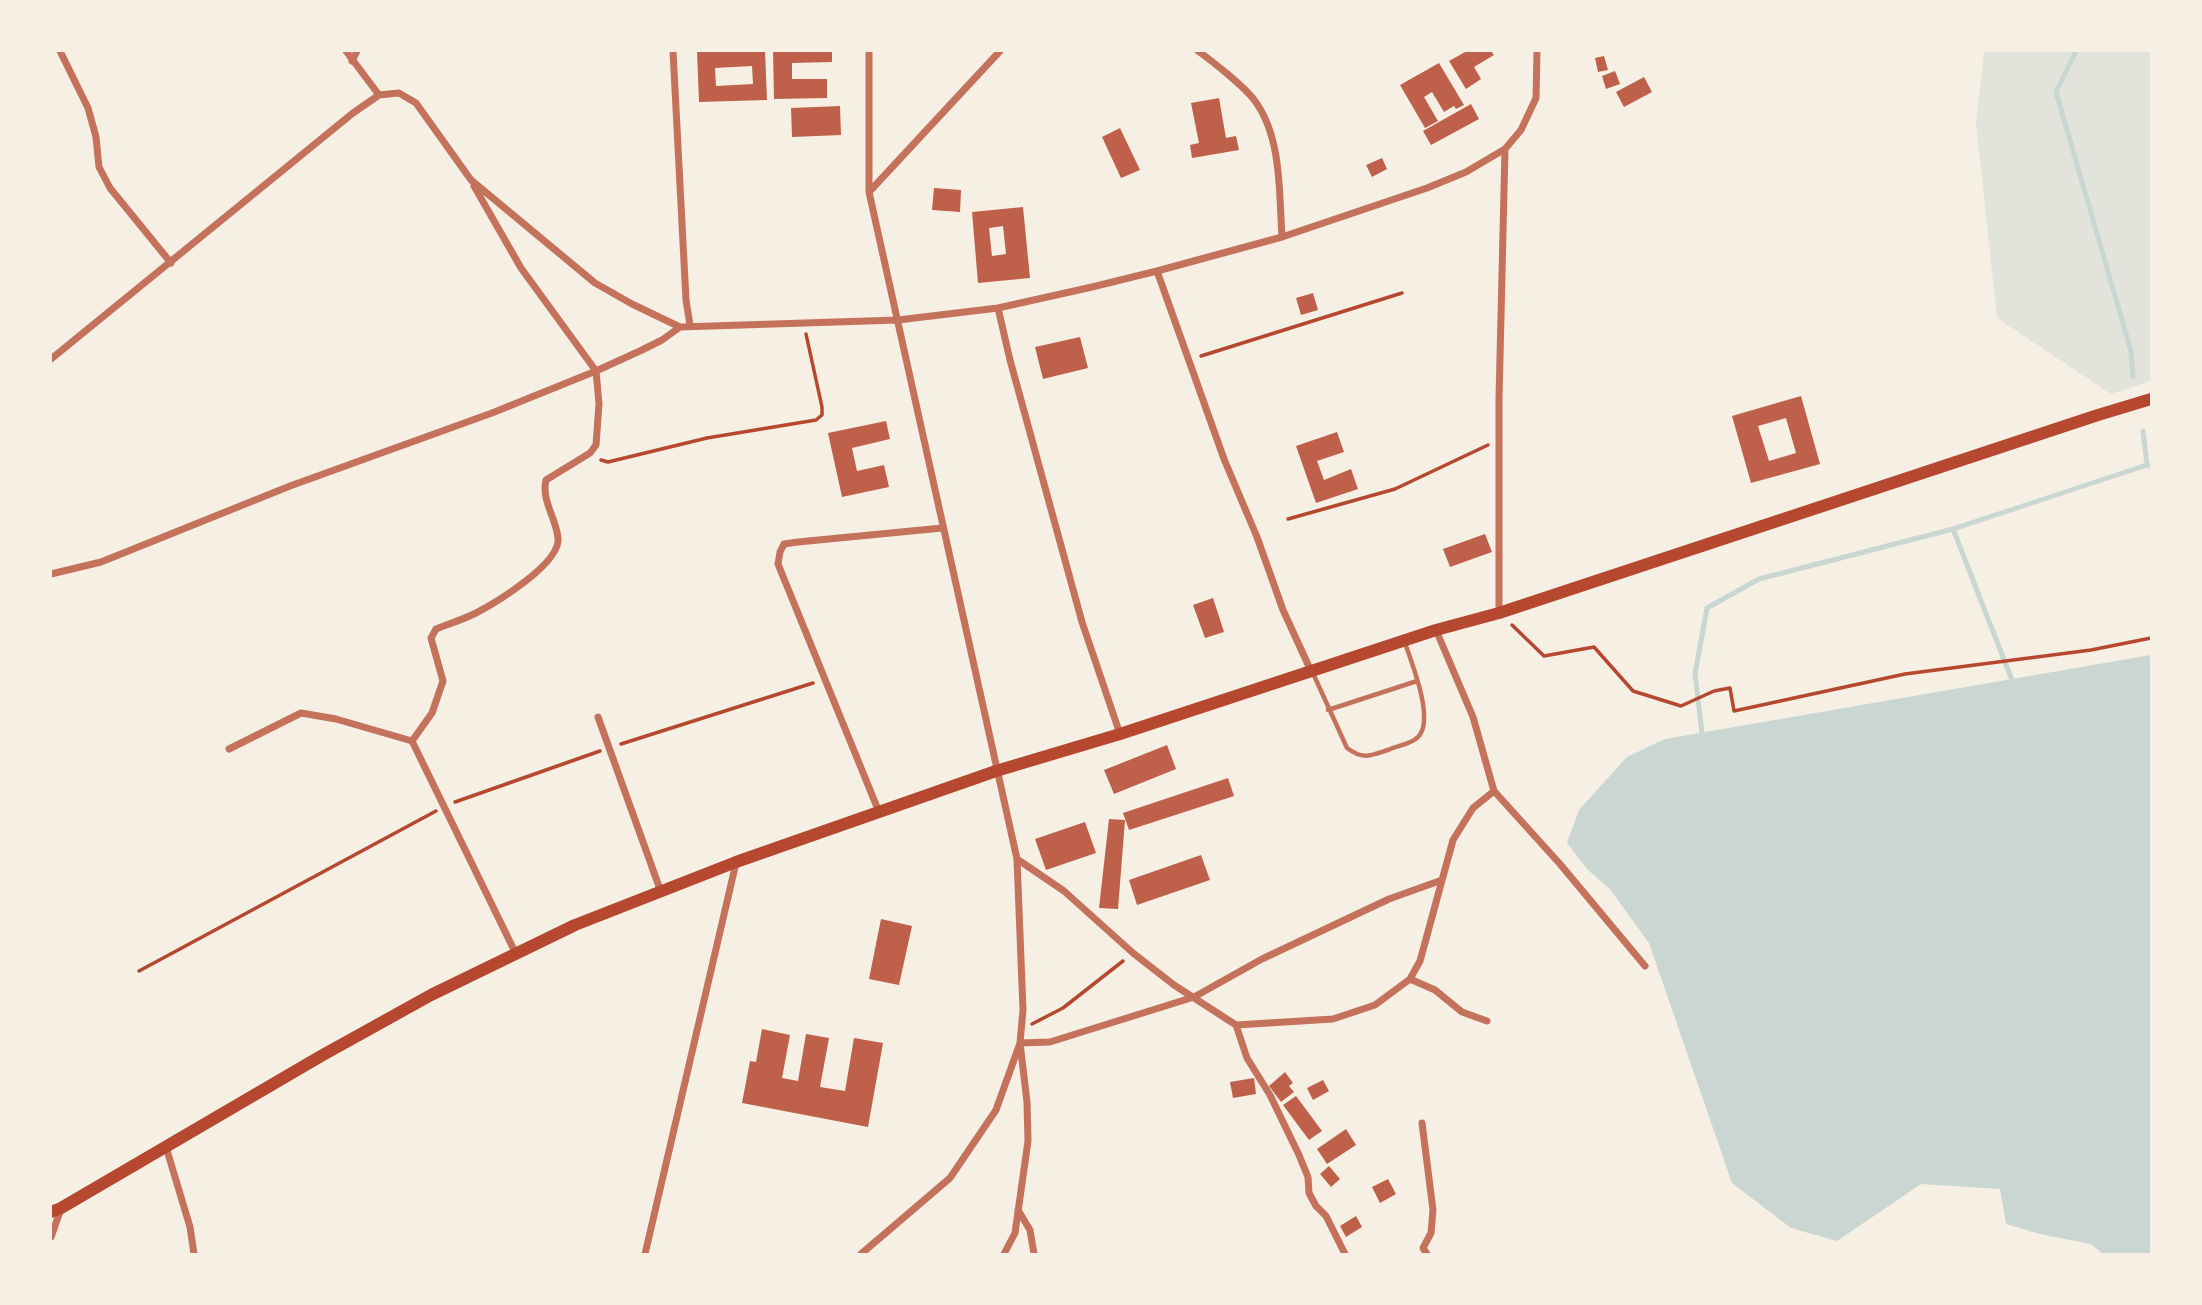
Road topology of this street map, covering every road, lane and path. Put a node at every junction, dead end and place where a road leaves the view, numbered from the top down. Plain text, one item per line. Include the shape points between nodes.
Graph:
1 (60, 51) edge
2 (346, 51) edge
3 (357, 51) edge
4 (673, 51) edge
5 (869, 51) edge
6 (1000, 51) edge
7 (1198, 51) edge
8 (1213, 51) edge
9 (1537, 51) edge
10 (1209, 59) junction
11 (352, 61) junction
12 (379, 95) junction
13 (1505, 149) junction
14 (471, 180) junction
15 (869, 192) junction
16 (1282, 237) junction
17 (171, 263) junction
18 (1157, 271) junction
19 (1402, 293) dead end
20 (998, 308) junction
21 (898, 320) junction
22 (804, 323) junction
23 (690, 325) junction
24 (680, 327) junction
25 (51, 359) edge
26 (1189, 360) junction
27 (596, 371) junction
28 (2151, 399) edge
29 (1499, 439) junction
30 (590, 453) junction
31 (1288, 519) dead end
32 (942, 528) junction
33 (51, 574) edge
34 (1499, 612) junction
35 (1436, 629) junction
36 (2151, 638) edge
37 (1405, 641) junction
38 (1311, 671) junction
39 (824, 680) junction
40 (1417, 681) junction
41 (1328, 710) junction
42 (598, 718) dead end
43 (1120, 734) junction
44 (412, 741) junction
45 (609, 748) junction
46 (229, 749) dead end
47 (996, 771) junction
48 (1494, 791) junction
49 (444, 806) junction
50 (879, 812) junction
51 (1017, 859) junction
52 (736, 862) junction
53 (1442, 880) junction
54 (661, 892) junction
55 (1133, 953) junction
56 (516, 954) junction
57 (1645, 966) dead end
58 (139, 971) dead end
59 (1410, 979) junction
60 (1194, 997) junction
61 (1487, 1021) dead end
62 (1236, 1025) junction
63 (1021, 1030) junction
64 (1020, 1044) junction
65 (1422, 1123) dead end
66 (166, 1147) junction
67 (56, 1210) edge
68 (1018, 1210) junction
69 (51, 1237) edge
70 (194, 1254) edge
71 (645, 1254) edge
72 (861, 1254) edge
73 (1004, 1254) edge
74 (1034, 1254) edge
75 (1345, 1254) edge
76 (1427, 1254) edge

1 - 17 street via 88,108 99,167 110,188
2 - 11 street
3 - 11 street
4 - 23 street
5 - 15 street
6 - 15 street
7 - 10 street
8 - 10 street
9 - 13 street via 1536,98 1521,130
10 - 16 street via 1254,100 1271,134
11 - 12 street
12 - 14 street via 399,93 416,103
12 - 17 street
13 - 16 street via 1427,188
13 - 29 street
14 - 24 street via 595,282
14 - 27 street via 522,268
15 - 21 street
16 - 18 street
17 - 25 street
18 - 20 street
18 - 26 street
19 - 26 path
20 - 21 street
20 - 43 street via 1082,622
21 - 22 street
21 - 32 street
22 - 23 street
22 - 30 path via 822,407 816,420 707,438 608,462
23 - 24 street
24 - 27 street
26 - 38 street via 1224,460
27 - 30 street via 598,418 596,445
27 - 33 street via 101,562
28 - 34 main road
29 - 31 path via 1395,489
29 - 34 street
30 - 44 street via 546,480 544,490 559,540 547,561 528,580 477,613 436,629 431,638 443,681 432,713
32 - 39 street via 784,544 778,565
32 - 47 street
34 - 35 main road
34 - 36 path via 1544,656 1594,647 1633,691 1681,706 1730,688 1734,711 1905,674
35 - 37 main road
35 - 48 street via 1473,717
37 - 38 main road
37 - 40 lane
38 - 41 lane
38 - 43 main road
39 - 45 path
39 - 50 street
40 - 41 lane
40 - 41 lane via 1425,715 1417,739 1368,757 1347,748
42 - 45 street
43 - 47 main road
44 - 46 street via 301,713
44 - 49 street
45 - 49 path
45 - 54 street
47 - 50 main road
47 - 51 street
48 - 53 street via 1474,808 1453,840
48 - 57 street
49 - 56 street
49 - 58 path
50 - 52 main road
51 - 55 street via 1064,891
51 - 63 street
52 - 54 main road
52 - 71 street
53 - 59 street via 1420,961
53 - 60 street via 1389,899
54 - 56 main road
55 - 60 street
55 - 63 path via 1063,1008
56 - 66 main road via 430,995
59 - 61 street via 1435,990 1462,1012
59 - 62 street via 1375,1005 1333,1019
60 - 62 street
60 - 64 street via 1050,1042
62 - 75 street via 1247,1058 1299,1156 1309,1193
63 - 64 street
64 - 68 street via 1028,1141
64 - 72 street via 996,1110 950,1178
65 - 76 street via 1433,1210 1431,1233 1423,1248
66 - 67 main road
66 - 70 street
67 - 69 street
68 - 73 street via 1015,1233
68 - 74 street via 1030,1230

